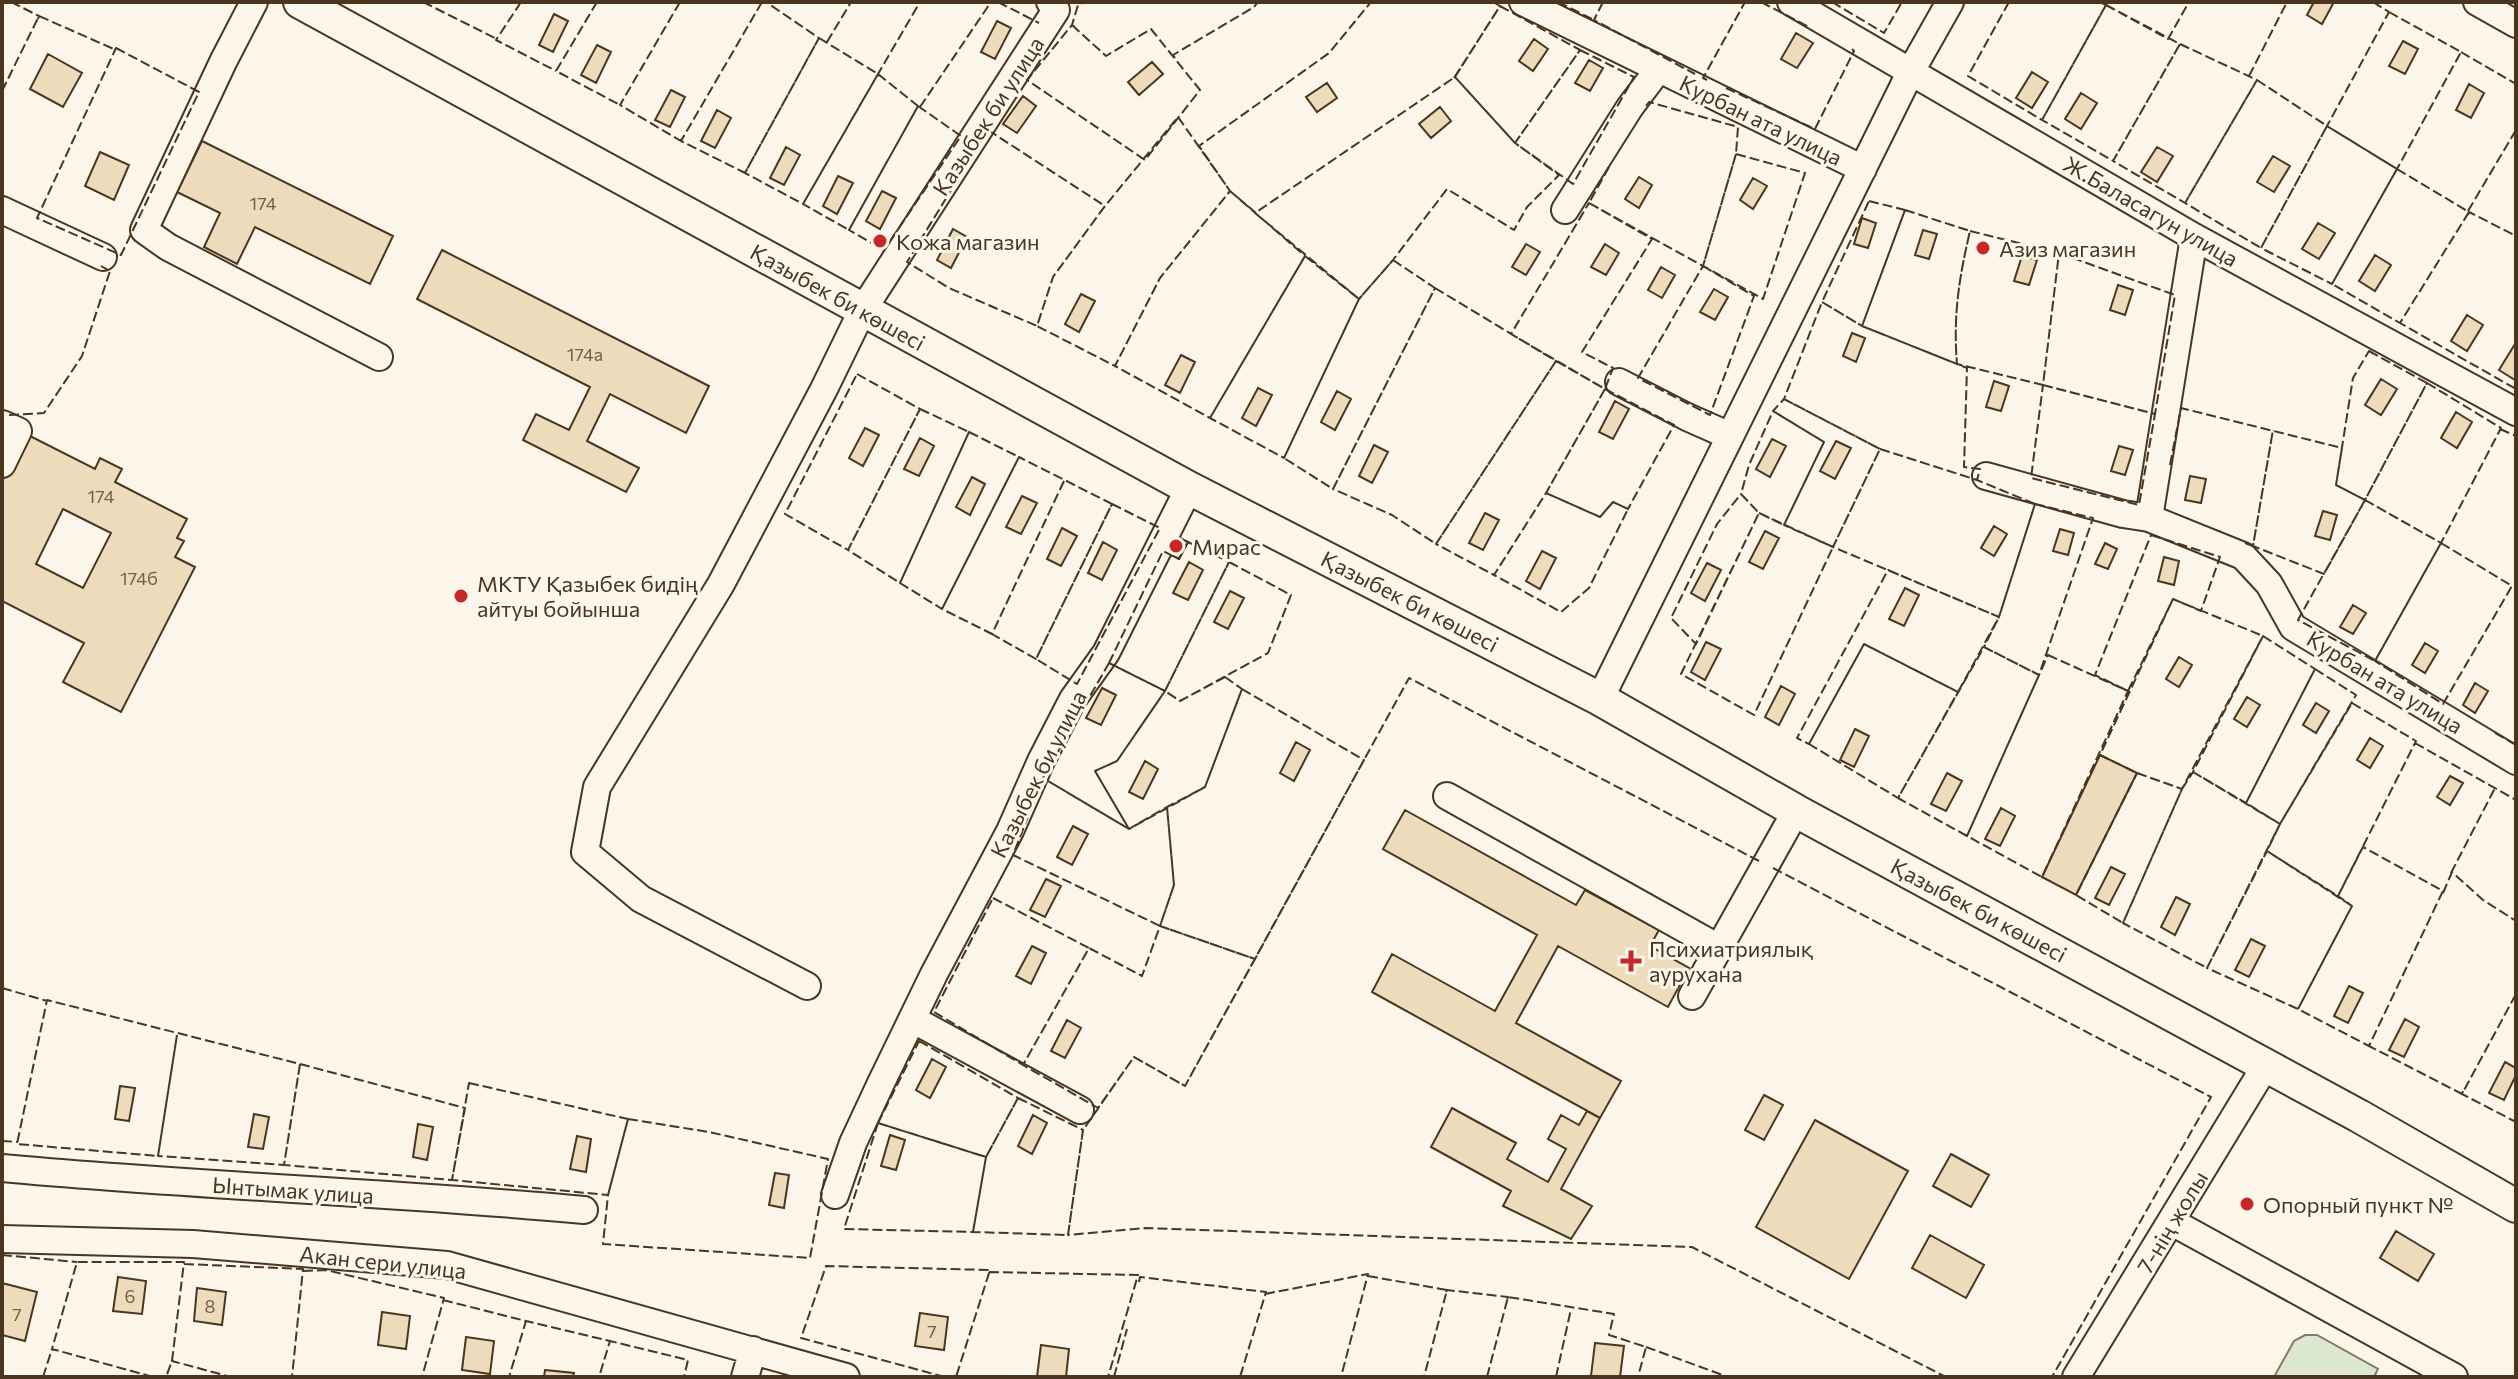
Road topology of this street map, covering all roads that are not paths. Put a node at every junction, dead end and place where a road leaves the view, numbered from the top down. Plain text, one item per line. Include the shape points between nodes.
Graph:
1 (254, 2) edge
2 (300, 2) edge
3 (1050, 2) edge
4 (1523, 2) edge
5 (1791, 2) edge
6 (1950, 2) edge
7 (2477, 2) edge
8 (2516, 24) edge
9 (1658, 70) junction
10 (1911, 71) junction
11 (1863, 169) junction
12 (2, 210) edge
13 (1565, 210) dead end
14 (2194, 237) junction
15 (103, 257) dead end
16 (862, 311) junction
17 (379, 357) dead end
18 (1619, 382) dead end
19 (2516, 412) edge
20 (2, 424) edge
21 (1730, 436) junction
22 (2, 464) edge
23 (1986, 476) dead end
24 (1189, 488) junction
25 (2149, 518) junction
26 (1600, 699) junction
27 (2516, 761) edge
28 (1447, 796) dead end
29 (1796, 811) junction
30 (1719, 948) junction
31 (807, 986) dead end
32 (1692, 996) dead end
33 (912, 1019) junction
34 (2266, 1065) junction
35 (1080, 1110) dead end
36 (2, 1168) edge
37 (835, 1195) dead end
38 (2516, 1206) edge
39 (584, 1210) dead end
40 (2172, 1222) junction
41 (2, 1239) edge
42 (753, 1350) junction
43 (745, 1377) edge
44 (846, 1377) edge
45 (2076, 1377) edge
46 (2454, 1377) edge

1 - 17 street via 144,230
2 - 16 main road, Қазыбек би көшесі
3 - 16 street, Казыбек би улица via 1056,10
4 - 9 street, Курбан ата улица
5 - 10 street, Ж.Баласагун улица
6 - 10 street
7 - 8 street
9 - 11 street, Курбан ата улица
9 - 13 street, Курбан ата улица
10 - 11 street
10 - 14 street, Ж.Баласагун улица
11 - 21 street
12 - 15 street
14 - 19 street, Ж.Баласагун улица
14 - 25 street
16 - 24 main road, Қазыбек би көшесі
16 - 31 street via 721,584 597,787 585,852 641,899
18 - 21 street
20 - 22 street via 18,431
21 - 26 street
23 - 25 street, Курбан ата улица
24 - 26 main road, Қазыбек би көшесі
24 - 33 street, Казыбек би улица via 1106,653 1073,699
25 - 27 street, Курбан ата улица via 2243,556 2269,584 2293,627
26 - 29 main road, Қазыбек би көшесі
28 - 30 street
29 - 30 street
29 - 34 main road, Қазыбек би көшесі
30 - 32 street
33 - 35 street
33 - 37 street, Казыбек би улица via 853,1143
34 - 38 main road, Қазыбек би көшесі
34 - 40 street, 7-нің жолы
36 - 39 street, Ынтымак улица
40 - 45 street, 7-нің жолы
40 - 46 street
41 - 42 street, Акан сери улица via 193,1244 447,1265
42 - 43 street
42 - 44 street, Акан сери улица

